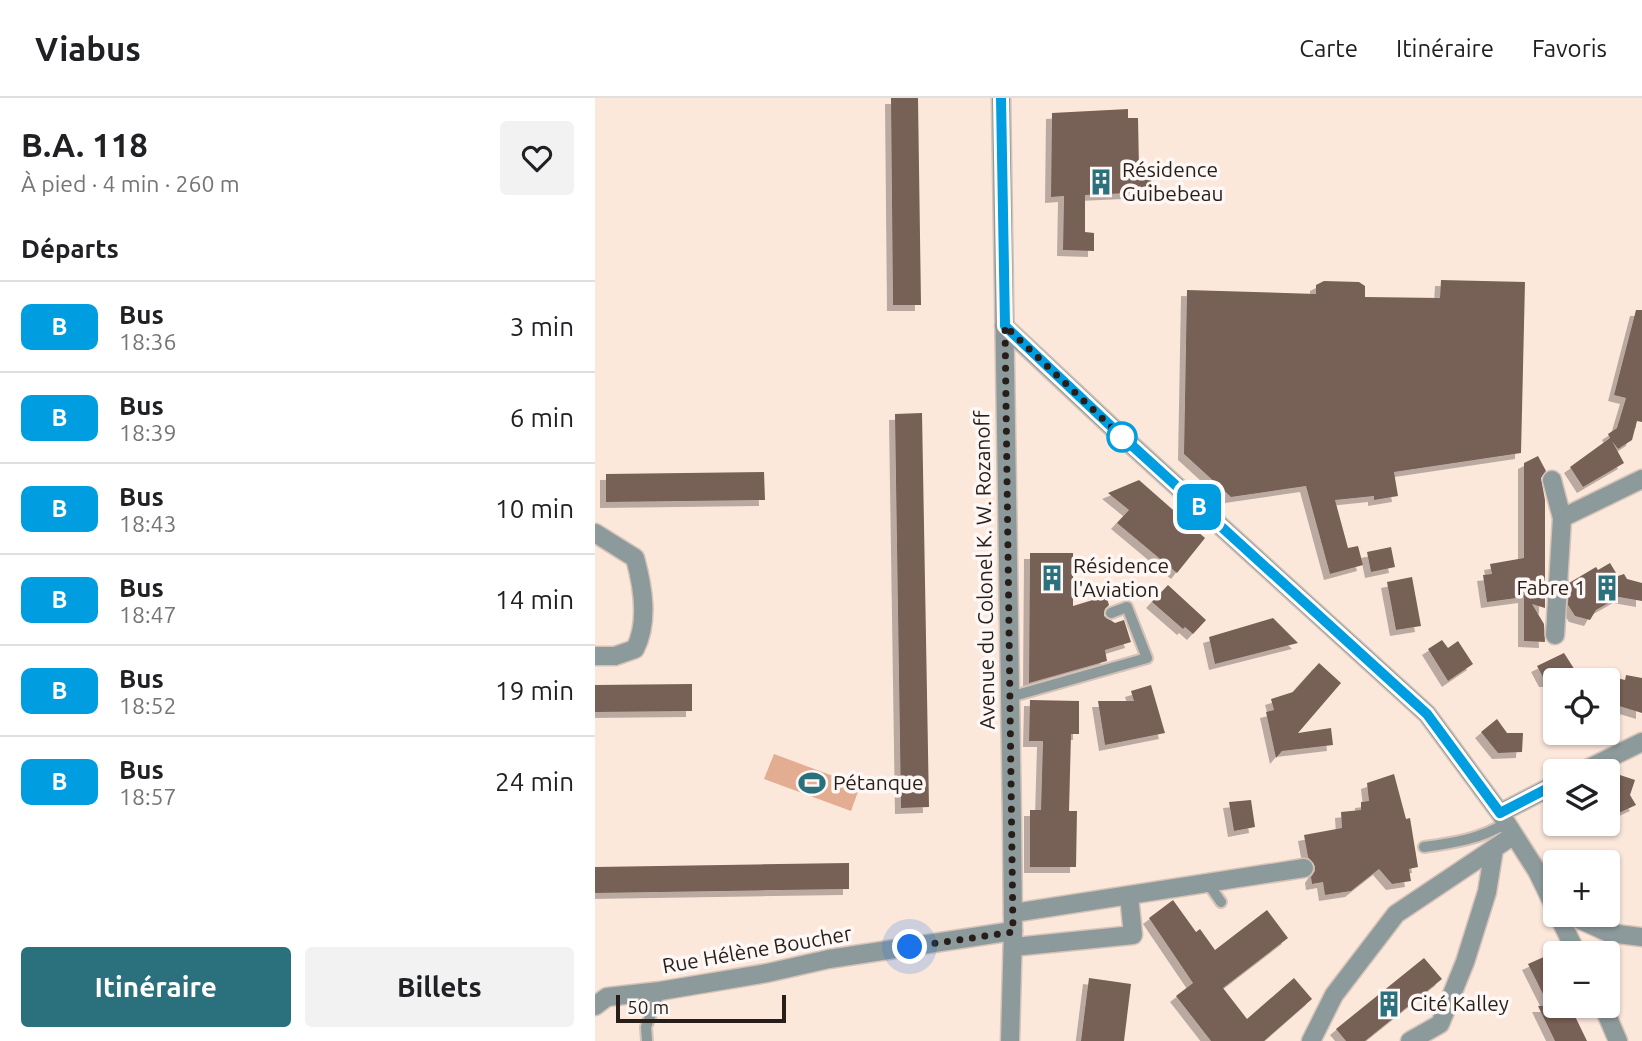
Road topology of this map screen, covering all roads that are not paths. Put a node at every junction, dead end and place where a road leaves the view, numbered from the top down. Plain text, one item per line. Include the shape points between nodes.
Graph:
1 (1001, 98) edge
2 (1005, 326) junction
3 (1642, 479) edge
4 (1552, 480) dead end
5 (1562, 518) junction
6 (595, 533) edge
7 (1111, 613) dead end
8 (1555, 635) dead end
9 (595, 656) edge
10 (1010, 697) junction
11 (1642, 742) edge
12 (1607, 759) edge
13 (1543, 795) edge
14 (1507, 824) junction
15 (1424, 847) dead end
16 (1494, 849) junction
17 (1304, 868) dead end
18 (1207, 883) junction
19 (1543, 884) edge
20 (1129, 895) junction
21 (1221, 902) dead end
22 (1013, 913) junction
23 (1596, 927) edge
24 (1642, 937) edge
25 (1013, 939) junction
26 (660, 991) junction
27 (595, 1006) edge
28 (1607, 1018) edge
29 (646, 1041) edge
30 (1010, 1041) edge
31 (1311, 1041) edge
32 (1410, 1041) edge
33 (1618, 1041) edge

1 - 2 street, Avenue du Colonel K. W. Rozanoff
2 - 10 street, Avenue du Colonel K. W. Rozanoff
2 - 14 street via 1427,714
3 - 5 street
4 - 5 street
5 - 8 street
6 - 9 street via 635,558 643,587 642,636 635,649
7 - 10 lane via 1127,607 1147,658
10 - 22 street, Avenue du Colonel K. W. Rozanoff
11 - 12 street
13 - 14 street
14 - 15 lane via 1462,841
14 - 16 street
14 - 19 street
16 - 31 street via 1395,914 1334,995
16 - 32 street via 1487,892 1440,1024
17 - 18 street
18 - 20 street
18 - 21 lane
20 - 22 street
20 - 25 street, Rue Hélène Boucher via 1133,935
22 - 25 street, Avenue du Colonel K. W. Rozanoff
23 - 24 street
25 - 26 street, Rue Hélène Boucher via 829,959
25 - 30 street, Avenue du Colonel K. W. Rozanoff
26 - 27 street, Rue Hélène Boucher via 607,997
26 - 29 lane via 646,1027
28 - 33 street

